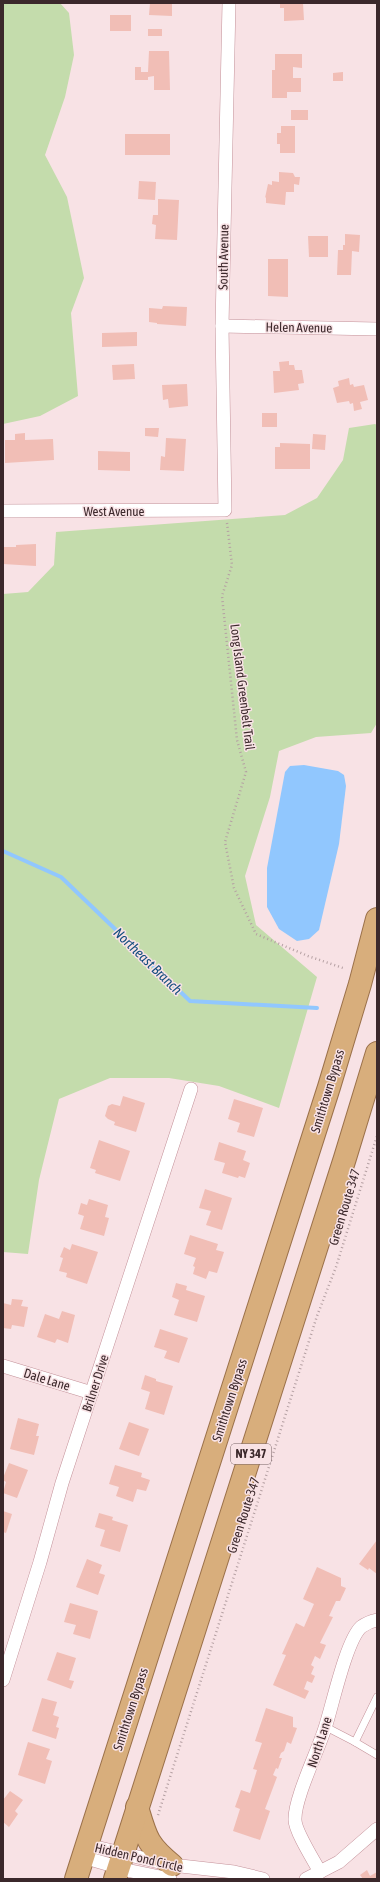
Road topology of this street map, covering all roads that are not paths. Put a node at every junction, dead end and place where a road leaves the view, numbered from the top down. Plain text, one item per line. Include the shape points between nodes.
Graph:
1 (229, 3) edge
2 (222, 326) junction
3 (377, 329) edge
4 (226, 510) joint
5 (3, 511) edge
6 (377, 919) edge
7 (377, 1053) edge
8 (191, 1088) dead end
9 (3, 1366) edge
10 (92, 1393) junction
11 (377, 1620) edge
12 (3, 1680) edge
13 (377, 1697) edge
14 (326, 1727) junction
15 (355, 1742) junction
16 (377, 1755) edge
17 (138, 1807) junction
18 (377, 1828) edge
19 (85, 1851) junction
20 (119, 1867) edge
21 (320, 1872) junction
22 (167, 1875) edge
23 (222, 1875) edge
24 (76, 1879) edge
25 (263, 1879) edge
26 (306, 1879) edge

1 - 2 street, South Avenue
2 - 3 street, Helen Avenue
2 - 4 street, South Avenue
4 - 5 street, West Avenue
6 - 19 highway, Smithtown Bypass / NY 347 via 329,1087
7 - 17 highway, NY 347
8 - 10 street, Brilner Drive
9 - 10 street, Dale Lane
10 - 12 street, Brilner Drive
11 - 14 street, North Lane via 360,1628 352,1641 330,1704
13 - 15 lane
14 - 15 lane
14 - 21 street, North Lane via 298,1802 294,1821
15 - 16 lane
17 - 20 highway, NY 347
17 - 22 highway via 150,1844
18 - 21 street via 339,1862
19 - 20 street, Hidden Pond Circle
19 - 24 highway, Smithtown Bypass / NY 347
20 - 22 street, Hidden Pond Circle
21 - 26 street
22 - 23 street, Hidden Pond Circle
23 - 25 street, Hidden Pond Circle via 234,1872

